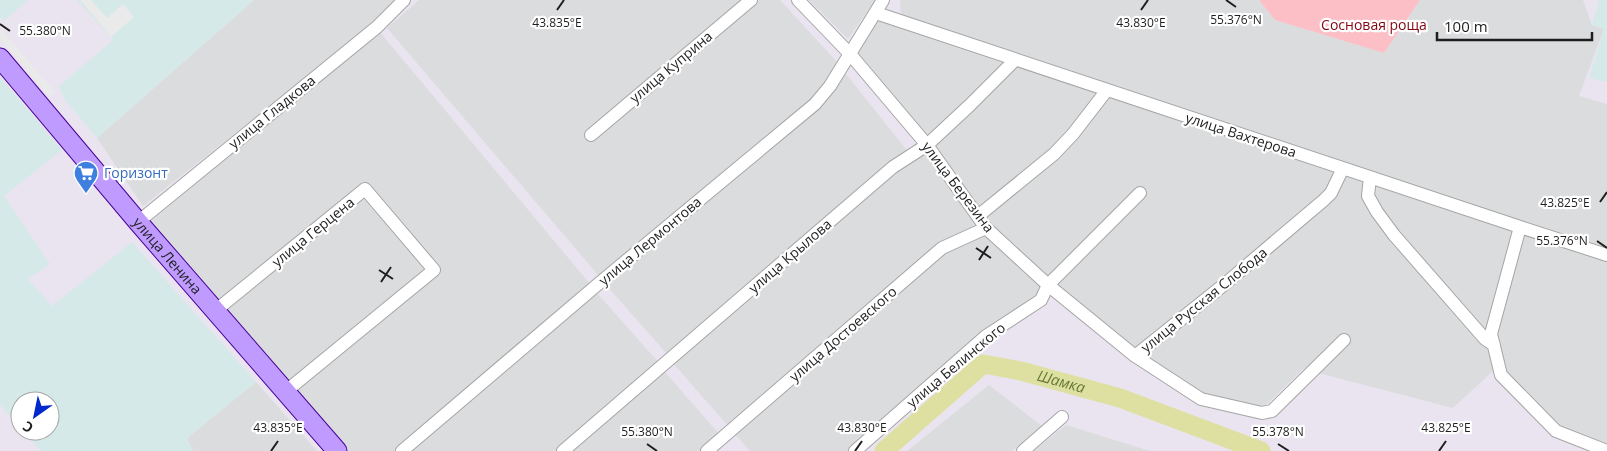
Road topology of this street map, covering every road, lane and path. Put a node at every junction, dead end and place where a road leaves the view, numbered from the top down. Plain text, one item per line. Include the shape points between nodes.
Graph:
1 (404, 0) edge
2 (750, 0) edge
3 (798, 0) edge
4 (883, 0) edge
5 (876, 12) junction
6 (850, 54) junction
7 (0, 58) edge
8 (1015, 60) junction
9 (1107, 90) junction
10 (591, 135) dead end
11 (928, 145) junction
12 (1343, 168) junction
13 (1370, 177) junction
14 (1140, 193) dead end
15 (978, 216) junction
16 (138, 222) junction
17 (986, 228) junction
18 (1520, 228) junction
19 (1607, 255) edge
20 (1048, 285) junction
21 (215, 311) junction
22 (1344, 340) dead end
23 (1494, 345) junction
24 (1135, 356) junction
25 (285, 392) junction
26 (1062, 417) dead end
27 (337, 451) edge
28 (402, 451) edge
29 (563, 451) edge
30 (707, 451) edge
31 (854, 451) edge
32 (1023, 451) edge
33 (1607, 451) edge

1 - 16 street, улица Гладкова via 377,27
2 - 10 street, улица Куприна
3 - 6 street, улица Березина
4 - 5 street, улица Лермонтова
5 - 6 street, улица Лермонтова
5 - 8 street, улица Вахтерова
6 - 11 street, улица Березина
6 - 28 street, улица Лермонтова via 814,104
7 - 16 main road, улица Ленина
8 - 9 street, улица Вахтерова
8 - 11 street, улица Крылова
9 - 12 street, улица Вахтерова
9 - 15 street via 1054,154
11 - 15 street, улица Березина
11 - 29 street, улица Крылова via 893,168
12 - 13 street, улица Вахтерова
12 - 24 street, улица Русская Слобода via 1324,200
13 - 18 street, улица Вахтерова
13 - 23 street via 1368,196 1377,212
14 - 20 street, улица Белинского
15 - 17 street, улица Березина
16 - 21 main road, улица Ленина
17 - 20 street, улица Березина
17 - 30 street, улица Достоевского via 942,248
18 - 19 street, улица Вахтерова
18 - 23 street via 1491,334
20 - 24 street, улица Березина
20 - 31 street, улица Белинского via 1041,300 986,336
21 - 25 main road, улица Ленина
21 - 25 street, улица Герцена via 365,189 434,270
22 - 24 street, улица Русская Слобода via 1272,412 1262,413 1201,399
23 - 33 street via 1501,375 1556,432
25 - 27 main road, улица Ленина
26 - 32 street

